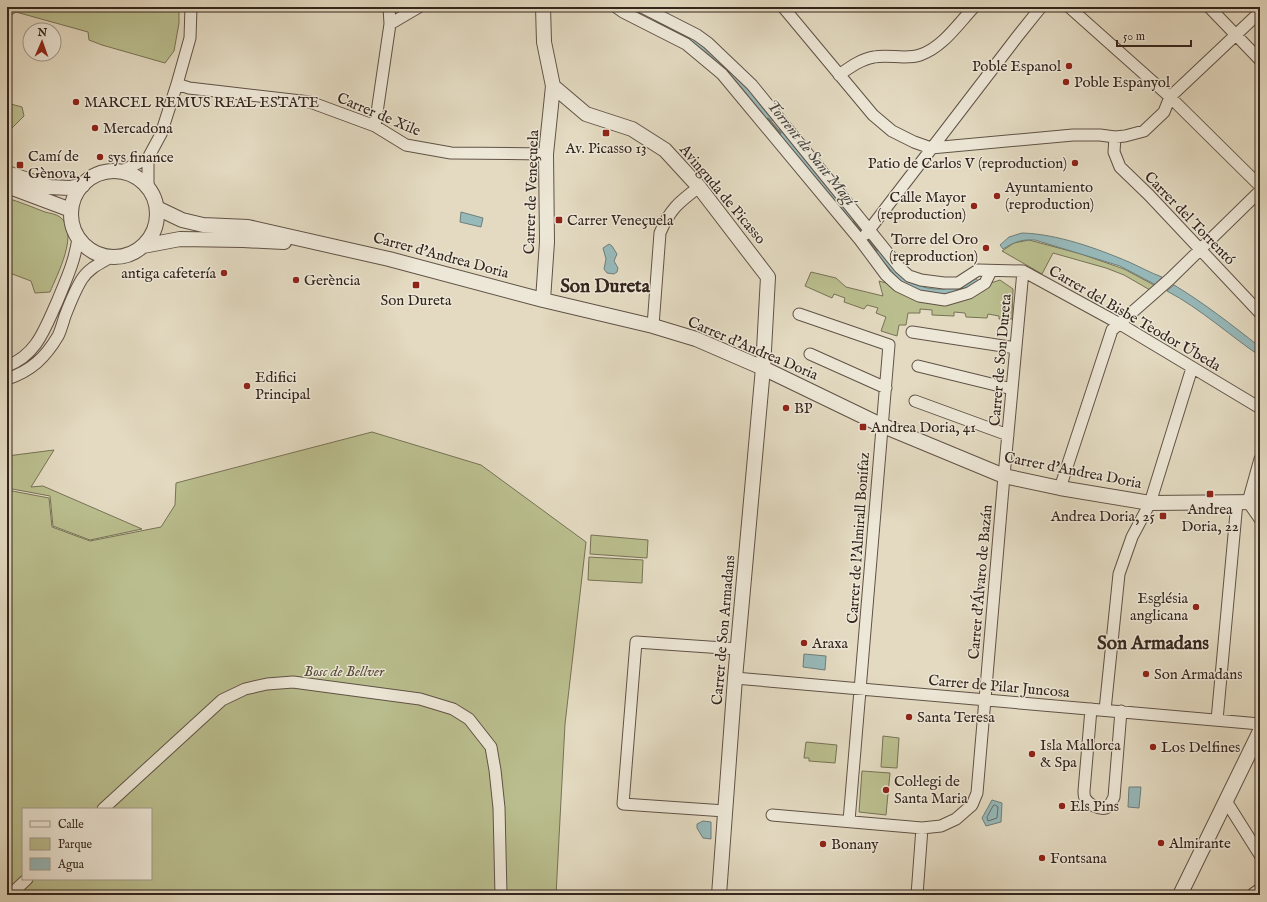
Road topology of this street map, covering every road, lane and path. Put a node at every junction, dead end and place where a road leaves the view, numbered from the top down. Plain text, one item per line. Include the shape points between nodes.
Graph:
1 (191, 7) edge
2 (390, 7) edge
3 (419, 7) edge
4 (543, 7) edge
5 (616, 7) edge
6 (642, 7) edge
7 (783, 7) edge
8 (974, 7) edge
9 (1041, 7) edge
10 (1069, 7) edge
11 (1209, 7) edge
12 (1260, 12) edge
13 (390, 24) junction
14 (1235, 35) junction
15 (1260, 60) edge
16 (839, 75) junction
17 (177, 84) junction
18 (553, 86) junction
19 (1170, 97) junction
20 (374, 126) junction
21 (776, 126) junction
22 (1115, 137) junction
23 (931, 148) junction
24 (546, 154) junction
25 (148, 158) junction
26 (120, 172) junction
27 (7, 173) edge
28 (83, 185) junction
29 (7, 186) edge
30 (1260, 186) edge
31 (699, 187) junction
32 (148, 188) junction
33 (1260, 191) edge
34 (157, 208) junction
35 (72, 210) junction
36 (865, 235) junction
37 (78, 238) junction
38 (328, 245) junction
39 (143, 246) junction
40 (1200, 250) junction
41 (111, 257) junction
42 (989, 271) junction
43 (1023, 271) junction
44 (543, 300) junction
45 (1260, 313) edge
46 (799, 314) dead end
47 (1120, 324) junction
48 (653, 326) junction
49 (912, 332) dead end
50 (1016, 348) junction
51 (810, 354) dead end
52 (7, 366) edge
53 (918, 366) dead end
54 (763, 368) junction
55 (1192, 368) junction
56 (7, 379) edge
57 (886, 388) junction
58 (1012, 389) junction
59 (915, 401) dead end
60 (1260, 408) edge
61 (882, 425) junction
62 (1008, 435) junction
63 (1260, 459) edge
64 (1004, 476) junction
65 (1060, 488) junction
66 (1248, 502) edge
67 (1150, 503) junction
68 (1260, 519) edge
69 (738, 649) junction
70 (735, 678) junction
71 (861, 689) junction
72 (985, 700) junction
73 (1091, 709) junction
74 (1106, 710) junction
75 (1121, 712) junction
76 (1217, 720) junction
77 (1260, 724) edge
78 (1260, 731) edge
79 (1226, 801) junction
80 (104, 808) edge
81 (725, 811) junction
82 (772, 815) dead end
83 (849, 821) junction
84 (922, 828) junction
85 (1260, 855) edge
86 (26, 880) edge
87 (1260, 891) edge
88 (10, 895) edge
89 (502, 895) edge
90 (719, 895) edge
91 (917, 895) edge
92 (1180, 895) edge
93 (1254, 895) edge

1 - 17 street via 190,38
2 - 13 street
3 - 13 street
4 - 18 street via 544,42
5 - 21 street via 686,44 722,74
6 - 21 street via 708,43 752,85
7 - 16 street
8 - 16 street via 950,35 919,56 874,57 855,64
9 - 23 street
10 - 19 street
11 - 14 street
12 - 14 street
13 - 20 street
14 - 15 street
14 - 19 street
16 - 23 street via 873,115 892,131
17 - 20 street, Carrer de Xile via 189,88 310,102
17 - 25 street via 161,134
18 - 24 street, Carrer de Veneçuela
18 - 31 street, Avinguda de Picasso via 586,114 632,129 665,150
19 - 22 street via 1164,112 1144,131
19 - 30 street
20 - 24 street, Carrer de Xile via 406,145 451,153
21 - 36 street
21 - 36 street
22 - 23 street via 1073,134
22 - 40 street, Carrer del Torrentó via 1114,152 1120,167 1150,195
23 - 36 street
24 - 44 street, Carrer de Veneçuela via 547,242
25 - 26 street
25 - 32 street
26 - 28 street via 106,172
26 - 32 street via 133,176
27 - 28 street via 49,187 70,188
28 - 35 street via 75,197
29 - 35 street
31 - 48 street via 677,204 660,233
31 - 54 street, Avinguda de Picasso via 768,277
32 - 34 street
33 - 40 street
34 - 38 street, Carrer d'Andrea Doria via 182,220 203,225 248,227
34 - 39 street via 157,222 152,236
35 - 37 street via 72,224
36 - 42 street, Carrer del Bisbe Teodor Úbeda via 909,276 921,280 958,283 978,270
36 - 42 street via 886,275 898,286 919,296 945,300 969,293 985,283
37 - 41 street via 88,248
37 - 52 street via 70,272 45,331 24,357
38 - 39 street via 180,239
38 - 44 street, Carrer d'Andrea Doria
39 - 41 street via 130,254
40 - 45 street, Carrer del Torrentó
40 - 47 street
41 - 56 street via 93,267 82,278 58,336 43,357 32,367
42 - 43 street, Carrer del Bisbe Teodor Úbeda
43 - 47 street, Carrer del Bisbe Teodor Úbeda
43 - 50 street, Carrer de Son Dureta
44 - 48 street, Carrer d'Andrea Doria
46 - 57 street, Carrer de l'Almirall Bonifaz via 889,345
47 - 55 street, Carrer del Bisbe Teodor Úbeda
47 - 65 street via 1112,330
48 - 54 street, Carrer d'Andrea Doria via 696,338
49 - 50 street
50 - 58 street, Carrer de Son Dureta
51 - 57 street
53 - 58 street
54 - 61 street, Carrer d'Andrea Doria
54 - 69 street, Carrer de Son Armadans
55 - 60 street, Carrer del Bisbe Teodor Úbeda
55 - 67 street
57 - 61 street, Carrer de l'Almirall Bonifaz
58 - 62 street, Carrer de Son Dureta
59 - 62 street
61 - 64 street, Carrer d'Andrea Doria
61 - 71 street, Carrer de l'Almirall Bonifaz
62 - 64 street, Carrer de Son Dureta
63 - 66 street
64 - 65 street, Carrer d'Andrea Doria
64 - 72 street, Carrer d'Álvaro de Bazán
65 - 67 street, Carrer d'Andrea Doria
66 - 67 street, Carrer d'Andrea Doria
66 - 68 street
66 - 76 street
67 - 74 street via 1132,537 1119,574
69 - 70 street, Carrer de Son Armadans
69 - 81 street via 636,642 623,804
70 - 71 street, Carrer de Pilar Juncosa
70 - 81 street, Carrer de Son Armadans
71 - 72 street, Carrer de Pilar Juncosa
71 - 83 street, Carrer de l'Almirall Bonifaz
72 - 73 street, Carrer de Pilar Juncosa
72 - 84 street, Carrer d'Álvaro de Bazán via 977,793 972,805 956,819 941,826
73 - 74 street, Carrer de Pilar Juncosa
73 - 75 street via 1084,791 1089,803 1104,808 1114,797
74 - 75 street, Carrer de Pilar Juncosa
75 - 76 street, Carrer de Pilar Juncosa
76 - 77 street, Carrer de Pilar Juncosa
78 - 79 street
79 - 85 street
79 - 92 street
80 - 89 street via 222,700 245,689 293,682 420,699 453,709 470,719 491,747 499,808
81 - 90 street, Carrer de Son Armadans
82 - 83 street, Carrer d'Álvaro de Bazán
83 - 84 street, Carrer d'Álvaro de Bazán
84 - 91 street
86 - 88 street
87 - 93 street

